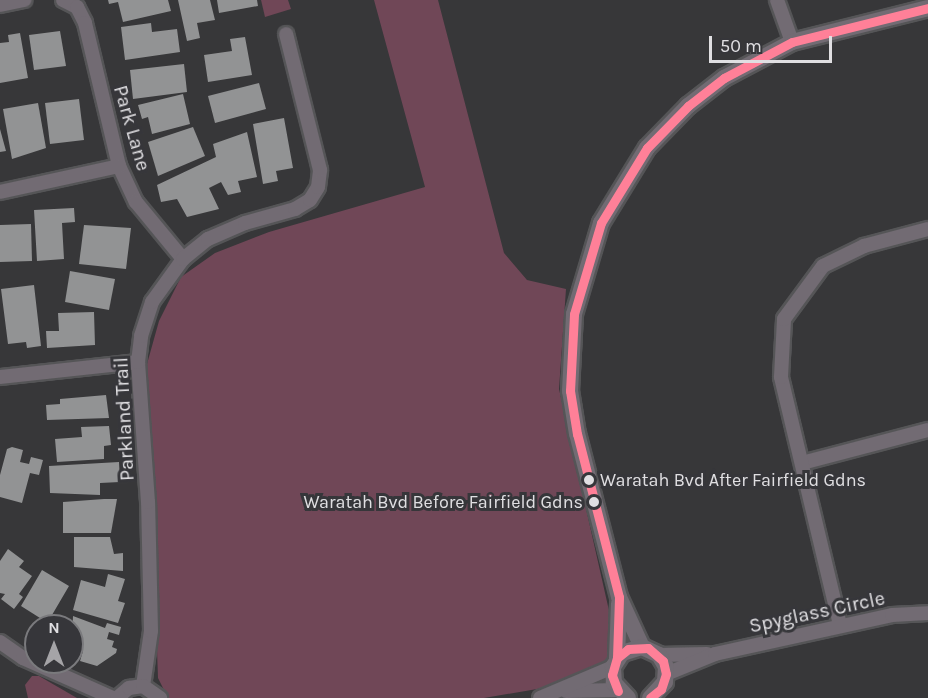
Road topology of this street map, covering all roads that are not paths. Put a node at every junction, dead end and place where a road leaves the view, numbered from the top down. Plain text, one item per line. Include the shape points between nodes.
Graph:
1 (24, 0) edge
2 (63, 0) edge
3 (777, 0) edge
4 (0, 5) edge
5 (928, 8) edge
6 (286, 34) dead end
7 (792, 42) junction
8 (119, 166) junction
9 (0, 192) edge
10 (928, 229) edge
11 (183, 259) junction
12 (138, 362) junction
13 (0, 377) edge
14 (928, 430) edge
15 (802, 463) junction
16 (619, 597) junction
17 (928, 613) edge
18 (840, 626) junction
19 (0, 642) edge
20 (642, 647) junction
21 (715, 654) junction
22 (659, 655) junction
23 (615, 663) junction
24 (666, 674) junction
25 (143, 687) junction
26 (564, 691) junction
27 (623, 694) edge
28 (653, 697) edge
29 (115, 698) edge
30 (160, 698) edge
31 (540, 698) edge

1 - 4 street
2 - 8 street, Park Lane via 77,7 85,23
3 - 7 street
5 - 7 street
6 - 11 street, Parkland Trail via 320,170 318,187 310,200 295,209 236,227 208,240
7 - 16 street via 724,78 666,127 626,179 590,250 574,314 570,391
8 - 9 street
8 - 11 street, Park Lane via 136,202
10 - 15 street via 864,246 823,266 784,319 781,377
11 - 12 street, Parkland Trail via 152,302
12 - 13 street
12 - 25 street, Parkland Trail via 150,621
14 - 15 street
15 - 18 street
16 - 20 street
16 - 23 street
17 - 18 street, Spyglass Circle via 892,615
18 - 21 street, Spyglass Circle
19 - 29 street via 23,658
20 - 22 street
20 - 23 street via 628,649
21 - 22 street, Spyglass Circle
21 - 24 street, Spyglass Circle
22 - 24 street
23 - 26 street
23 - 27 street
24 - 28 street
25 - 29 street via 129,688
25 - 30 street
26 - 27 street
26 - 31 street

